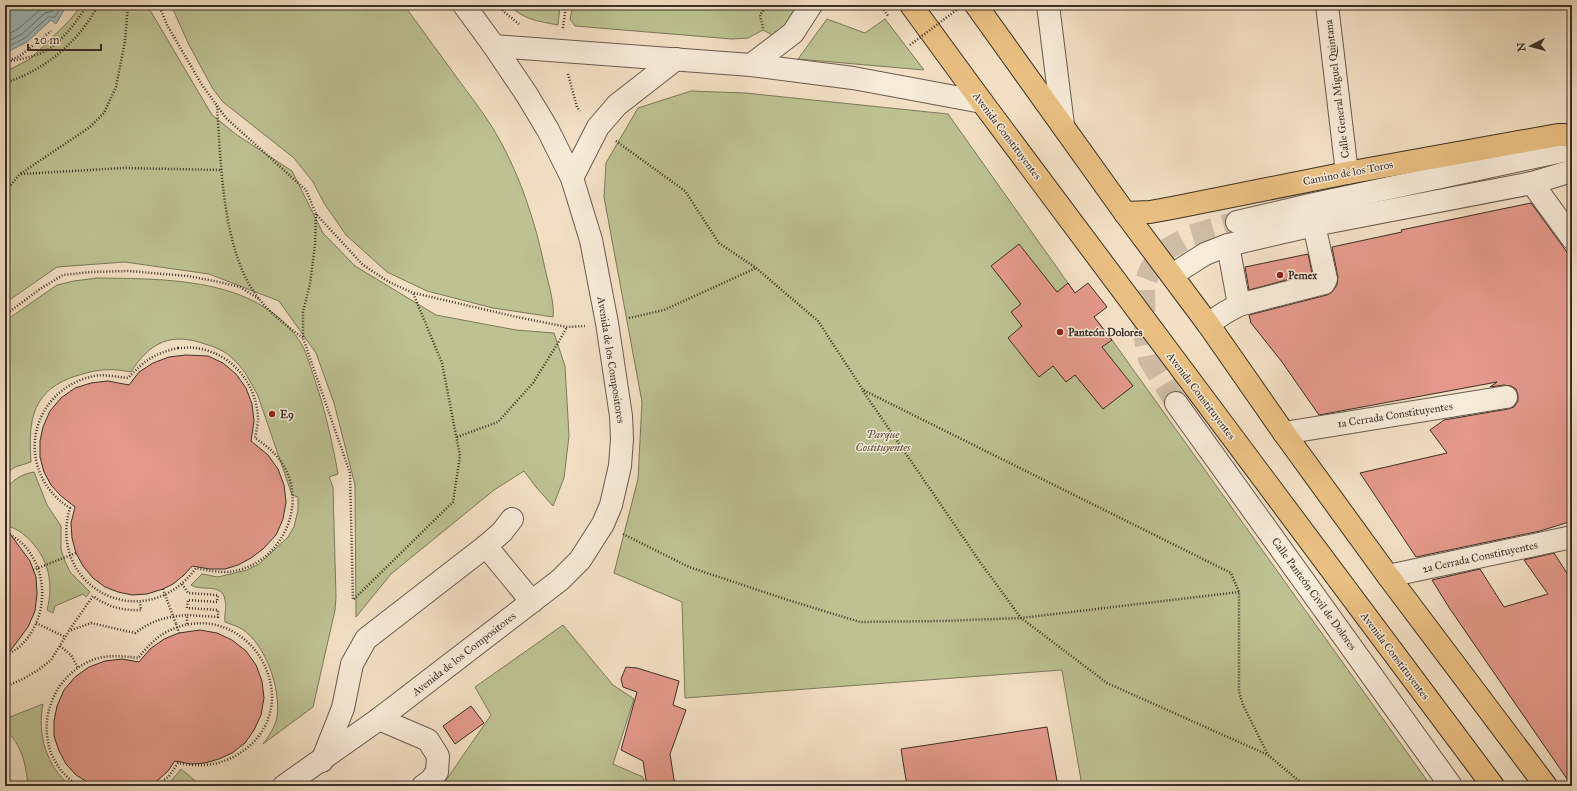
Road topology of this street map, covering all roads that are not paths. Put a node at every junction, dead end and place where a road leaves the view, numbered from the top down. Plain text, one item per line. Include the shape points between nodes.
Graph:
1 (464, 5) edge
2 (811, 5) edge
3 (911, 5) edge
4 (976, 5) edge
5 (1048, 5) edge
6 (1327, 5) edge
7 (494, 46) junction
8 (676, 59) junction
9 (751, 65) junction
10 (982, 102) junction
11 (1063, 125) junction
12 (1572, 134) edge
13 (1572, 149) edge
14 (1572, 171) edge
15 (1348, 173) junction
16 (572, 178) junction
17 (1532, 184) junction
18 (1125, 213) junction
19 (1237, 222) tunnel mouth
20 (1314, 225) junction
21 (1572, 238) edge
22 (1228, 245) junction
23 (1172, 275) junction
24 (1239, 305) junction
25 (1208, 324) junction
26 (1506, 397) dead end
27 (1176, 403) tunnel mouth
28 (1284, 433) junction
29 (512, 518) dead end
30 (1572, 537) edge
31 (486, 546) junction
32 (1388, 576) junction
33 (532, 602) junction
34 (379, 719) junction
35 (322, 761) junction
36 (284, 786) edge
37 (423, 786) edge
38 (1451, 786) edge
39 (1493, 786) edge
40 (1546, 786) edge

1 - 7 street, Avenida de los Compositores
2 - 9 street via 793,33
3 - 10 main road, Avenida Constituyentes
4 - 11 main road
5 - 11 street
6 - 15 street, Calle General Miguel Quintana
7 - 8 street
7 - 16 street, Avenida de los Compositores via 548,130
8 - 9 street
8 - 16 street via 617,105 598,127
9 - 10 street via 853,78
10 - 39 main road, Avenida Constituyentes
11 - 18 main road
12 - 15 main road, Camino de los Toros
13 - 19 street, Camino de los Toros
14 - 17 street
15 - 18 main road, Camino de los Toros via 1150,212
16 - 33 street, Avenida de los Compositores via 591,240 615,369 621,416 620,466 603,524 580,560
17 - 20 street
17 - 21 street
18 - 23 main road
20 - 22 street
20 - 24 street via 1326,279 1324,283
22 - 23 street via 1206,254
22 - 24 street
23 - 25 main road
24 - 25 street
25 - 28 main road
26 - 28 street, 1a Cerrada Constituyentes
27 - 38 street, Calle Panteón Civil de Dolores
28 - 32 main road
29 - 31 street via 502,532
30 - 32 street, 2a Cerrada Constituyentes
31 - 33 street
31 - 35 street via 366,640 352,664 343,708
32 - 40 main road
33 - 34 street, Avenida de los Compositores
34 - 35 street, Avenida de los Compositores
34 - 37 street via 428,740 438,756 437,772
35 - 36 street, Avenida de los Compositores

